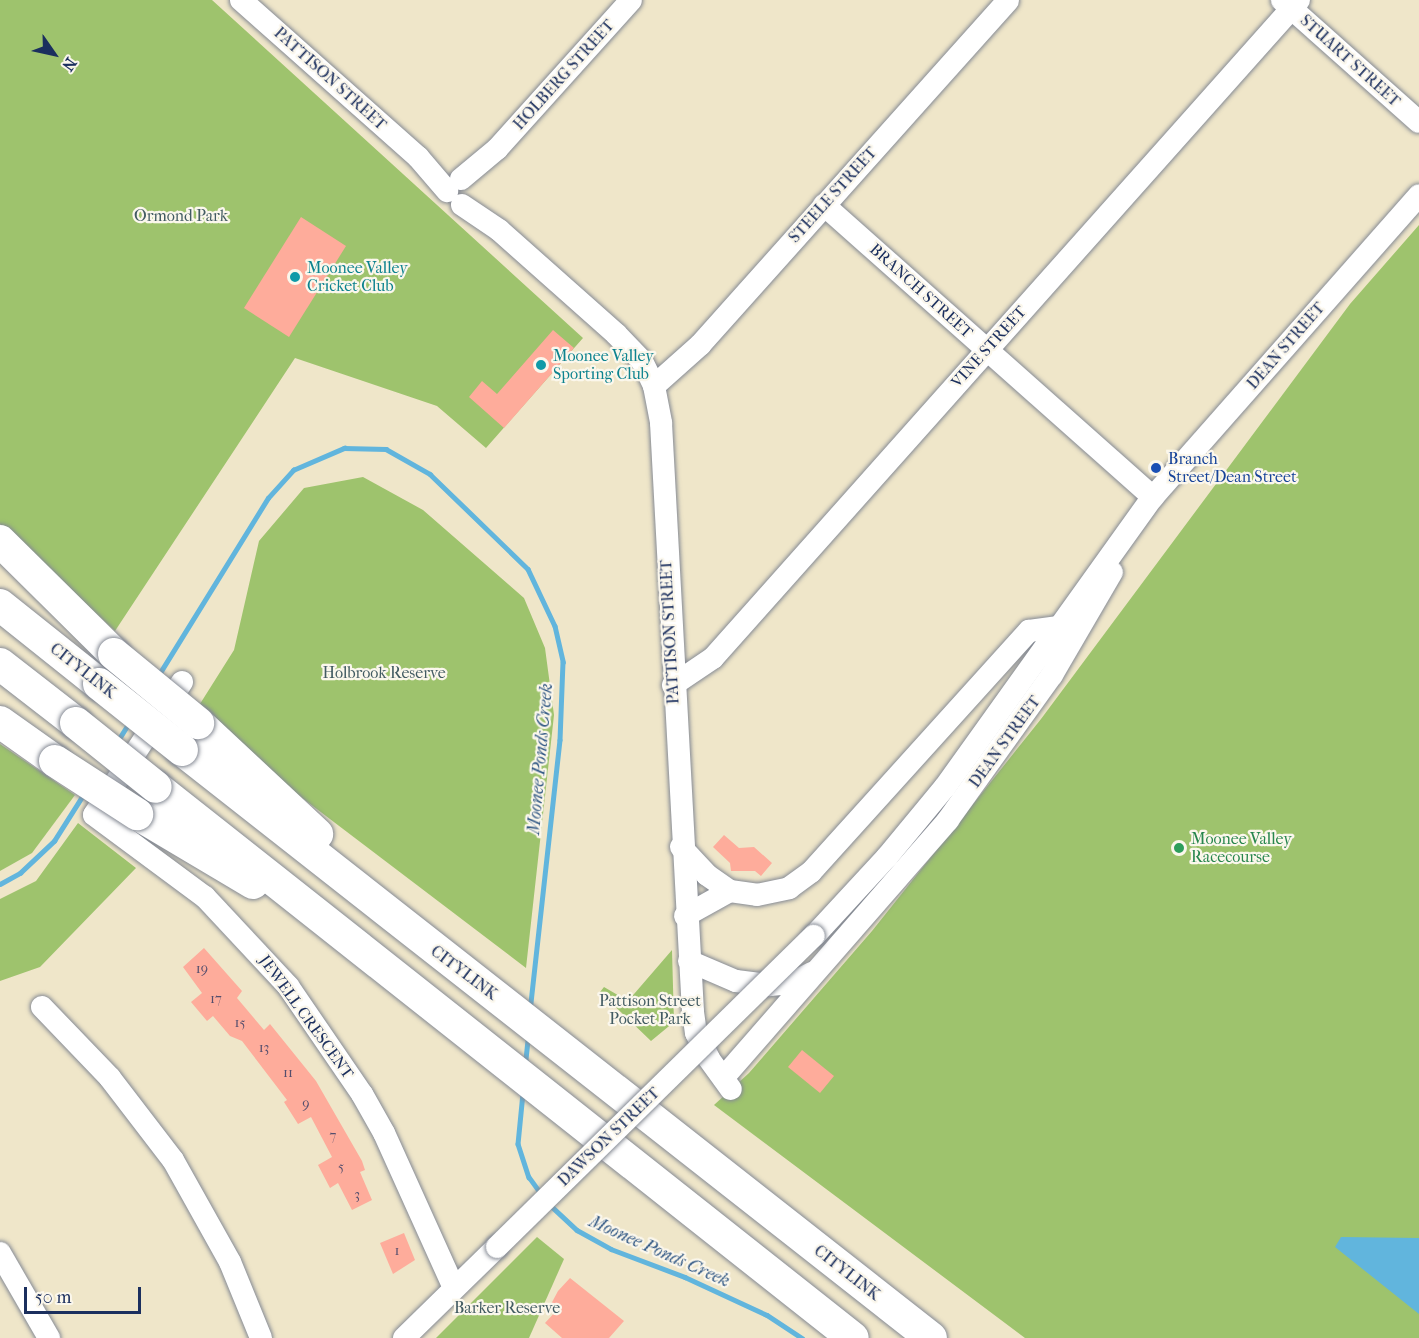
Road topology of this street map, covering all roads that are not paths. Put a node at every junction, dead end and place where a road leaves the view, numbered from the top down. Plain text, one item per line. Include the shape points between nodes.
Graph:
1 (631, 0) edge
2 (1008, 0) edge
3 (244, 1) edge
4 (1291, 3) edge
5 (1419, 122) edge
6 (462, 189) junction
7 (1419, 195) edge
8 (824, 205) junction
9 (987, 350) junction
10 (654, 386) junction
11 (1153, 498) junction
12 (0, 541) edge
13 (0, 605) edge
14 (1059, 627) junction
15 (0, 664) edge
16 (182, 682) dead end
17 (673, 685) junction
18 (0, 722) edge
19 (681, 847) junction
20 (729, 891) junction
21 (685, 916) junction
22 (814, 936) joint
23 (377, 958) junction
24 (689, 961) junction
25 (825, 963) junction
26 (505, 1003) junction
27 (42, 1007) dead end
28 (728, 1083) joint
29 (0, 1252) edge
30 (454, 1288) junction
31 (49, 1338) edge
32 (261, 1338) edge
33 (404, 1338) edge
34 (853, 1338) edge
35 (931, 1338) edge

1 - 6 street, HOLBERG STREET
2 - 8 street, STEELE STREET
3 - 6 street, PATTISON STREET via 418,157
4 - 5 street, STUART STREET
4 - 9 street, VINE STREET
6 - 10 street, PATTISON STREET via 499,230 630,348
7 - 11 street, DEAN STREET
8 - 9 street, BRANCH STREET
8 - 10 street, STEELE STREET via 699,345
9 - 11 street, BRANCH STREET
9 - 17 street, VINE STREET via 713,658
10 - 17 street, PATTISON STREET via 661,423
11 - 14 street, DEAN STREET
11 - 25 street, DEAN STREET via 1073,643 1023,717 926,849
12 - 26 highway, bridge via 114,654 198,723
13 - 26 highway, CITYLINK, bridge
14 - 20 street via 1029,631 806,876 775,892 744,895
14 - 22 street, DEAN STREET via 938,796
15 - 23 highway, bridge
16 - 30 street, JEWELL CRESCENT via 94,815 205,897 288,986 384,1133
17 - 19 street, PATTISON STREET
18 - 23 highway, bridge via 137,814
19 - 20 street via 707,875
19 - 21 street, PATTISON STREET
20 - 21 street
21 - 24 street, PATTISON STREET
22 - 30 street, DAWSON STREET, bridge
23 - 34 highway via 498,1060
24 - 25 street, DEAN STREET via 736,981 770,985 805,978
24 - 28 street, PATTISON STREET via 696,1033 709,1059
25 - 28 street, DEAN STREET
26 - 35 highway, CITYLINK
27 - 32 street via 110,1078 173,1160 230,1262
29 - 31 street
30 - 33 street, DAWSON STREET

